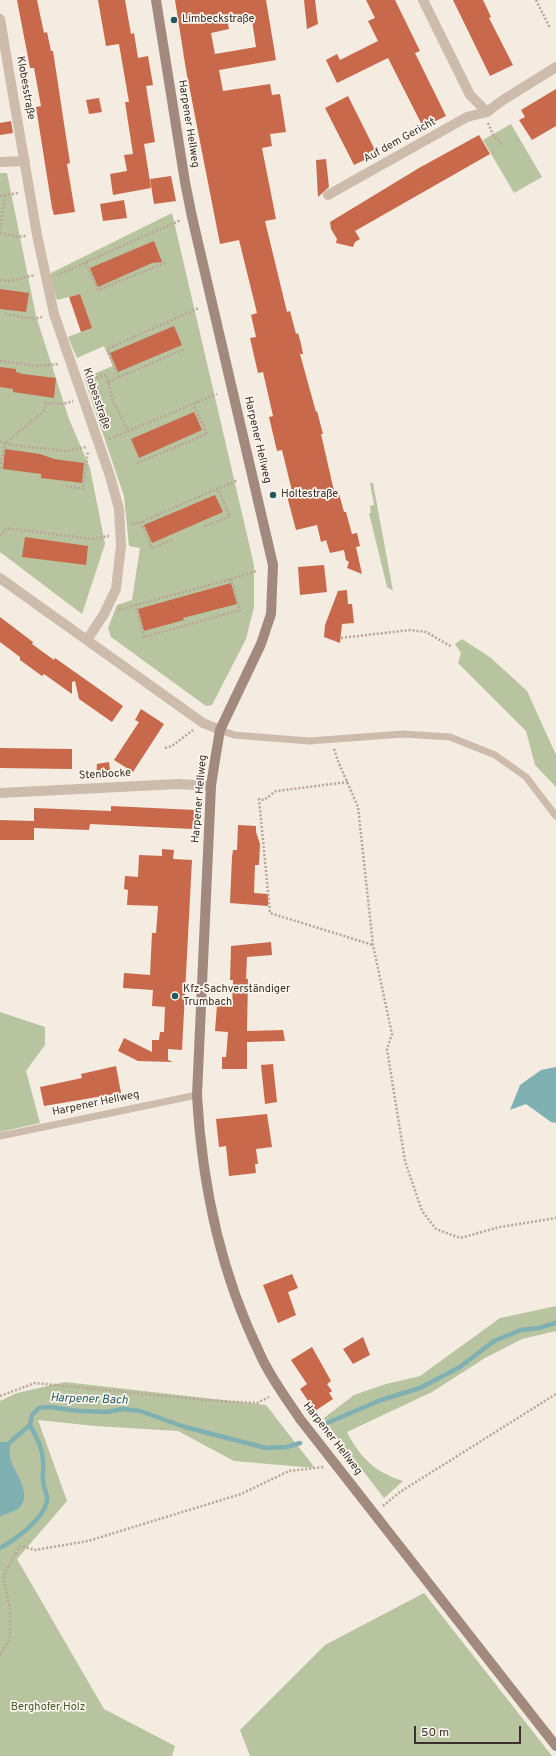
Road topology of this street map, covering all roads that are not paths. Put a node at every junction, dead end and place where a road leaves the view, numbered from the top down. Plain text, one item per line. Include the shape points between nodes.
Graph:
1 (156, 0) edge
2 (422, 0) edge
3 (0, 19) edge
4 (556, 67) edge
5 (487, 112) junction
6 (25, 161) junction
7 (0, 162) edge
8 (328, 195) dead end
9 (0, 578) edge
10 (87, 640) junction
11 (220, 730) junction
12 (212, 786) junction
13 (0, 793) edge
14 (556, 816) edge
15 (197, 1096) junction
16 (0, 1136) edge
17 (556, 1746) edge

1 - 11 street, Harpener Hellweg via 192,217 273,565 271,614 261,644
2 - 5 street via 470,95
3 - 6 street, Klobesstraße
4 - 5 street, Auf dem Gericht
5 - 8 street, Auf dem Gericht via 467,117
6 - 7 street
6 - 10 street, Klobesstraße via 54,314 119,509 121,530 116,589
9 - 10 street
10 - 11 street via 203,723
11 - 12 street, Harpener Hellweg
11 - 14 lane via 234,735 309,741 403,734 450,737 495,755 526,777
12 - 13 street, Stenbocke via 179,784
12 - 15 street, Harpener Hellweg
15 - 16 lane, Harpener Hellweg
15 - 17 street, Harpener Hellweg via 208,1199 231,1287 260,1355 300,1418

